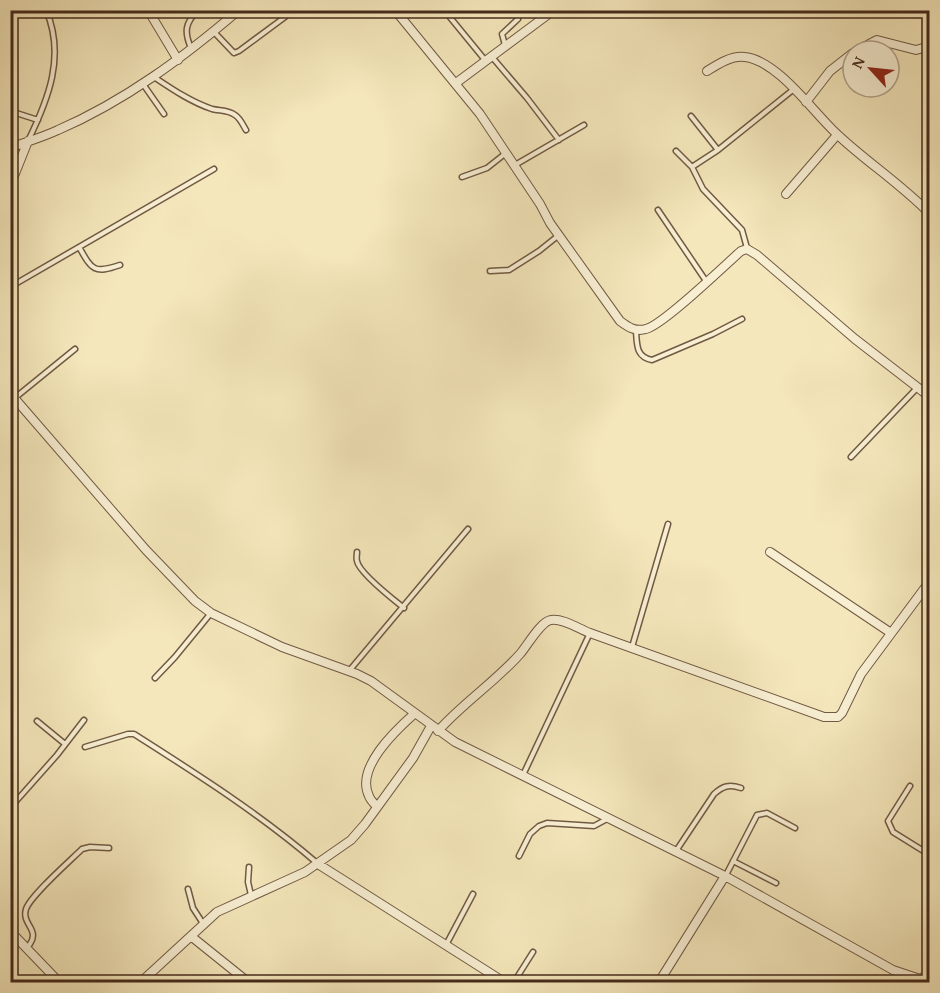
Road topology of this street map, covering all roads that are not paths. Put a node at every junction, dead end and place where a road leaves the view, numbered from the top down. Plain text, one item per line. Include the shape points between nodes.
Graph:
1 (46, 10) edge
2 (148, 10) edge
3 (198, 10) edge
4 (239, 10) edge
5 (395, 10) edge
6 (444, 10) edge
7 (554, 10) edge
8 (285, 17) dead end
9 (518, 19) dead end
10 (214, 32) junction
11 (506, 45) junction
12 (901, 46) edge
13 (930, 46) edge
14 (191, 49) junction
15 (489, 59) junction
16 (178, 60) junction
17 (841, 63) edge
18 (707, 71) dead end
19 (154, 77) junction
20 (456, 83) junction
21 (143, 84) junction
22 (794, 88) junction
23 (806, 102) junction
24 (10, 111) edge
25 (164, 114) dead end
26 (691, 117) dead end
27 (38, 120) junction
28 (584, 125) dead end
29 (246, 130) dead end
30 (837, 135) junction
31 (559, 140) junction
32 (28, 141) junction
33 (10, 148) edge
34 (718, 150) junction
35 (676, 151) dead end
36 (507, 153) junction
37 (514, 166) junction
38 (692, 167) junction
39 (214, 169) dead end
40 (462, 177) dead end
41 (10, 186) edge
42 (786, 194) dead end
43 (658, 210) dead end
44 (930, 214) edge
45 (559, 235) junction
46 (79, 247) junction
47 (747, 249) junction
48 (120, 265) dead end
49 (490, 272) dead end
50 (706, 282) junction
51 (10, 286) edge
52 (742, 319) dead end
53 (636, 331) junction
54 (75, 349) dead end
55 (918, 387) junction
56 (13, 395) edge
57 (930, 397) edge
58 (850, 457) dead end
59 (668, 524) dead end
60 (468, 530) dead end
61 (357, 552) dead end
62 (770, 552) dead end
63 (930, 581) edge
64 (404, 608) junction
65 (211, 613) junction
66 (590, 633) junction
67 (891, 633) junction
68 (632, 648) junction
69 (350, 671) junction
70 (155, 678) dead end
71 (414, 714) junction
72 (84, 720) dead end
73 (37, 721) dead end
74 (430, 726) junction
75 (438, 731) junction
76 (65, 744) junction
77 (85, 747) dead end
78 (522, 776) junction
79 (910, 786) dead end
80 (741, 788) dead end
81 (377, 807) junction
82 (10, 808) edge
83 (607, 818) junction
84 (795, 828) dead end
85 (109, 848) dead end
86 (676, 851) junction
87 (930, 855) edge
88 (519, 856) dead end
89 (733, 861) junction
90 (318, 864) junction
91 (249, 867) dead end
92 (725, 876) junction
93 (776, 884) dead end
94 (188, 889) dead end
95 (473, 894) dead end
96 (251, 896) junction
97 (204, 925) junction
98 (10, 931) edge
99 (192, 937) junction
100 (446, 946) junction
101 (26, 949) junction
102 (533, 952) dead end
103 (930, 973) edge
104 (59, 982) edge
105 (141, 982) edge
106 (248, 982) edge
107 (504, 982) edge
108 (514, 982) edge
109 (659, 982) edge

1 - 27 lane via 55,51 49,94
2 - 16 street
3 - 14 lane via 186,26
4 - 10 street
5 - 20 street
6 - 15 lane
7 - 11 street
8 - 10 lane via 234,53
9 - 11 lane via 502,34
10 - 14 street
11 - 15 street
12 - 13 street via 916,50
14 - 16 street
15 - 20 street
15 - 31 lane via 527,98
16 - 19 street
17 - 23 street
18 - 22 street via 745,56 768,66
19 - 21 street
19 - 29 lane via 187,98 234,114
20 - 36 street
21 - 25 lane
21 - 32 street via 74,123
22 - 23 street
22 - 34 lane
23 - 30 street
24 - 27 lane
26 - 34 lane
27 - 32 lane
28 - 31 lane
30 - 42 street
30 - 44 street
31 - 37 lane
32 - 33 street
32 - 41 street
34 - 38 lane
35 - 38 lane
36 - 37 street
36 - 40 lane via 488,168
37 - 45 street
38 - 47 lane via 703,189 742,230
39 - 46 lane
43 - 50 lane
45 - 49 lane via 509,270
45 - 53 street via 620,321
46 - 48 lane via 95,268 104,271
46 - 51 lane
47 - 50 street
47 - 55 street
50 - 53 street via 655,326
52 - 53 lane via 652,360 640,355
54 - 56 lane
55 - 57 street
55 - 58 lane
56 - 65 street via 146,550
59 - 68 lane
60 - 64 lane
61 - 64 lane via 357,562 363,571
62 - 67 street
63 - 67 street
64 - 69 lane
65 - 69 street via 282,647
65 - 70 lane
66 - 68 street
66 - 75 street via 560,621 546,621 512,664
66 - 78 lane
67 - 68 street via 861,674 842,713 832,718
69 - 71 street via 371,681
71 - 74 street
71 - 81 street via 380,749 368,774 368,796
72 - 76 lane
73 - 76 lane
74 - 75 street
74 - 81 street via 413,759
75 - 78 street
76 - 82 lane
77 - 90 lane via 134,734 232,797
78 - 83 street
79 - 87 lane via 888,820 890,827
80 - 86 lane via 722,787 714,794
81 - 90 street via 351,840
83 - 86 street
83 - 88 lane via 594,826 539,826 530,834
84 - 89 lane via 767,813 757,815
85 - 101 lane via 82,849 33,899 26,916 34,935
86 - 92 street
89 - 92 lane
89 - 93 lane
90 - 96 street
90 - 100 street
91 - 96 lane
92 - 103 street via 893,970 920,979
92 - 109 street
94 - 97 lane via 193,908
95 - 100 lane
96 - 97 street via 217,912
97 - 99 street
98 - 101 street
99 - 105 street
99 - 106 street
100 - 107 street
101 - 104 street
102 - 108 lane

